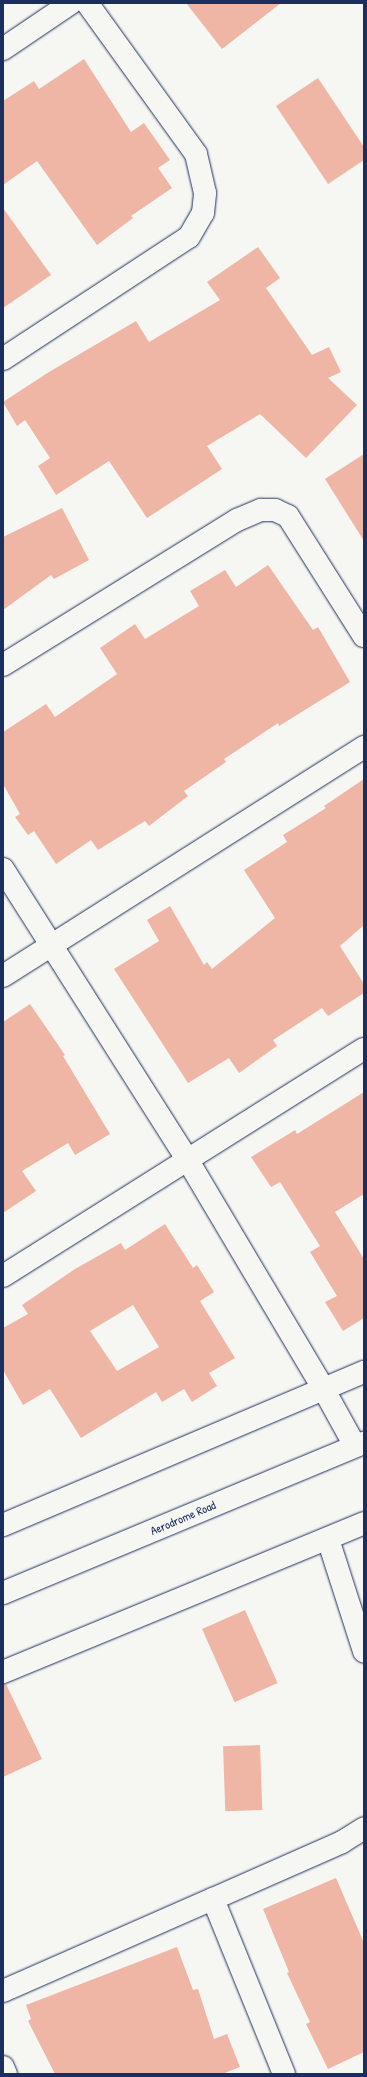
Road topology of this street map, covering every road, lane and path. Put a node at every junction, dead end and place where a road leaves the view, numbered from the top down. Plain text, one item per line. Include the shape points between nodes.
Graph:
1 (71, 3) edge
2 (87, 3) edge
3 (3, 49) edge
4 (3, 358) edge
5 (364, 636) edge
6 (3, 665) edge
7 (364, 748) edge
8 (3, 869) edge
9 (50, 945) junction
10 (3, 976) edge
11 (364, 1049) edge
12 (186, 1159) junction
13 (3, 1276) edge
14 (364, 1372) edge
15 (323, 1388) junction
16 (359, 1444) edge
17 (364, 1523) edge
18 (3, 1525) edge
19 (328, 1539) junction
20 (3, 1593) edge
21 (364, 1651) edge
22 (3, 1672) edge
23 (364, 1828) edge
24 (213, 1900) junction
25 (3, 1991) edge
26 (3, 2067) edge
27 (6, 2074) edge
28 (284, 2074) edge

1 - 3 street
2 - 4 street via 196,154 205,193 203,213 189,236
5 - 6 street via 288,516 275,510 261,510 237,520
7 - 9 street
8 - 9 street
9 - 10 street
9 - 12 street
11 - 12 street
12 - 13 street
12 - 15 street
14 - 15 street
15 - 16 street
15 - 18 street
16 - 20 street, Aerodrome Road
17 - 19 street
19 - 21 street
19 - 22 street
23 - 24 street via 342,1842
24 - 25 street
24 - 28 street
26 - 27 street

